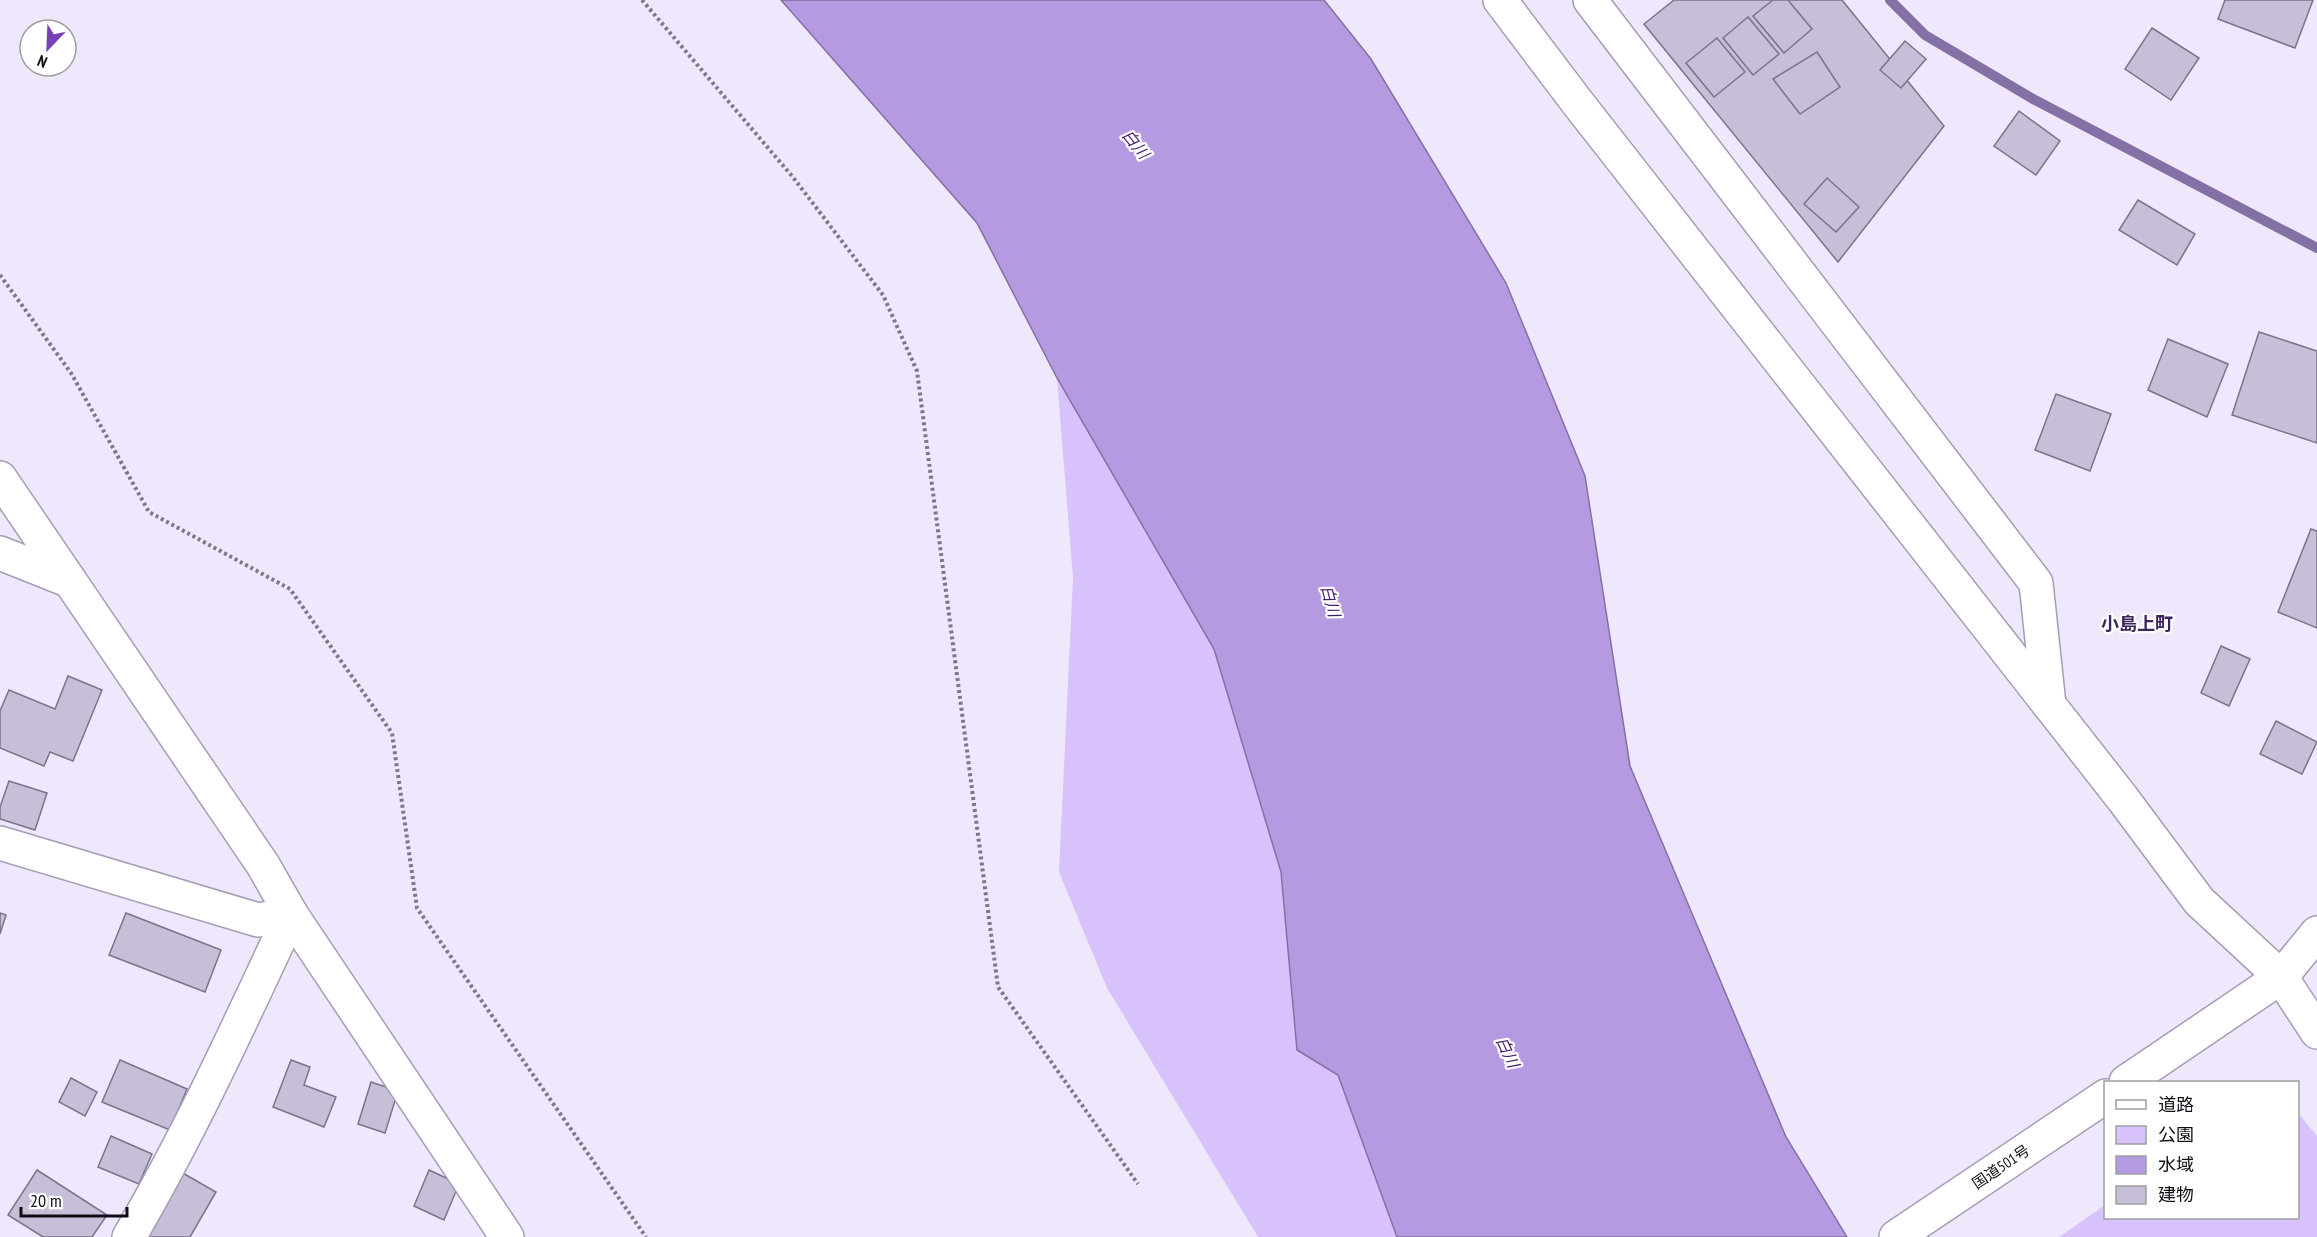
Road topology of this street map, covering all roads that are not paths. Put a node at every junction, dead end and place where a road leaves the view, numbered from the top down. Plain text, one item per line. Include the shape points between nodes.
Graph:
1 (1500, 0) edge
2 (1590, 0) edge
3 (0, 478) edge
4 (0, 554) edge
5 (70, 581) junction
6 (2049, 705) junction
7 (0, 843) edge
8 (291, 914) junction
9 (2317, 933) edge
10 (2281, 977) junction
11 (2317, 1032) edge
12 (2129, 1081) edge
13 (2104, 1097) edge
14 (504, 1230) edge
15 (129, 1237) edge
16 (1896, 1237) edge

1 - 6 main road
2 - 6 main road via 2036,583
3 - 5 main road
4 - 5 main road
5 - 8 main road via 263,865
6 - 10 main road via 2199,901
7 - 8 main road via 258,920
8 - 14 main road
8 - 15 main road via 203,1102
9 - 10 main road
10 - 11 main road
10 - 12 main road
13 - 16 main road, 国道501号

